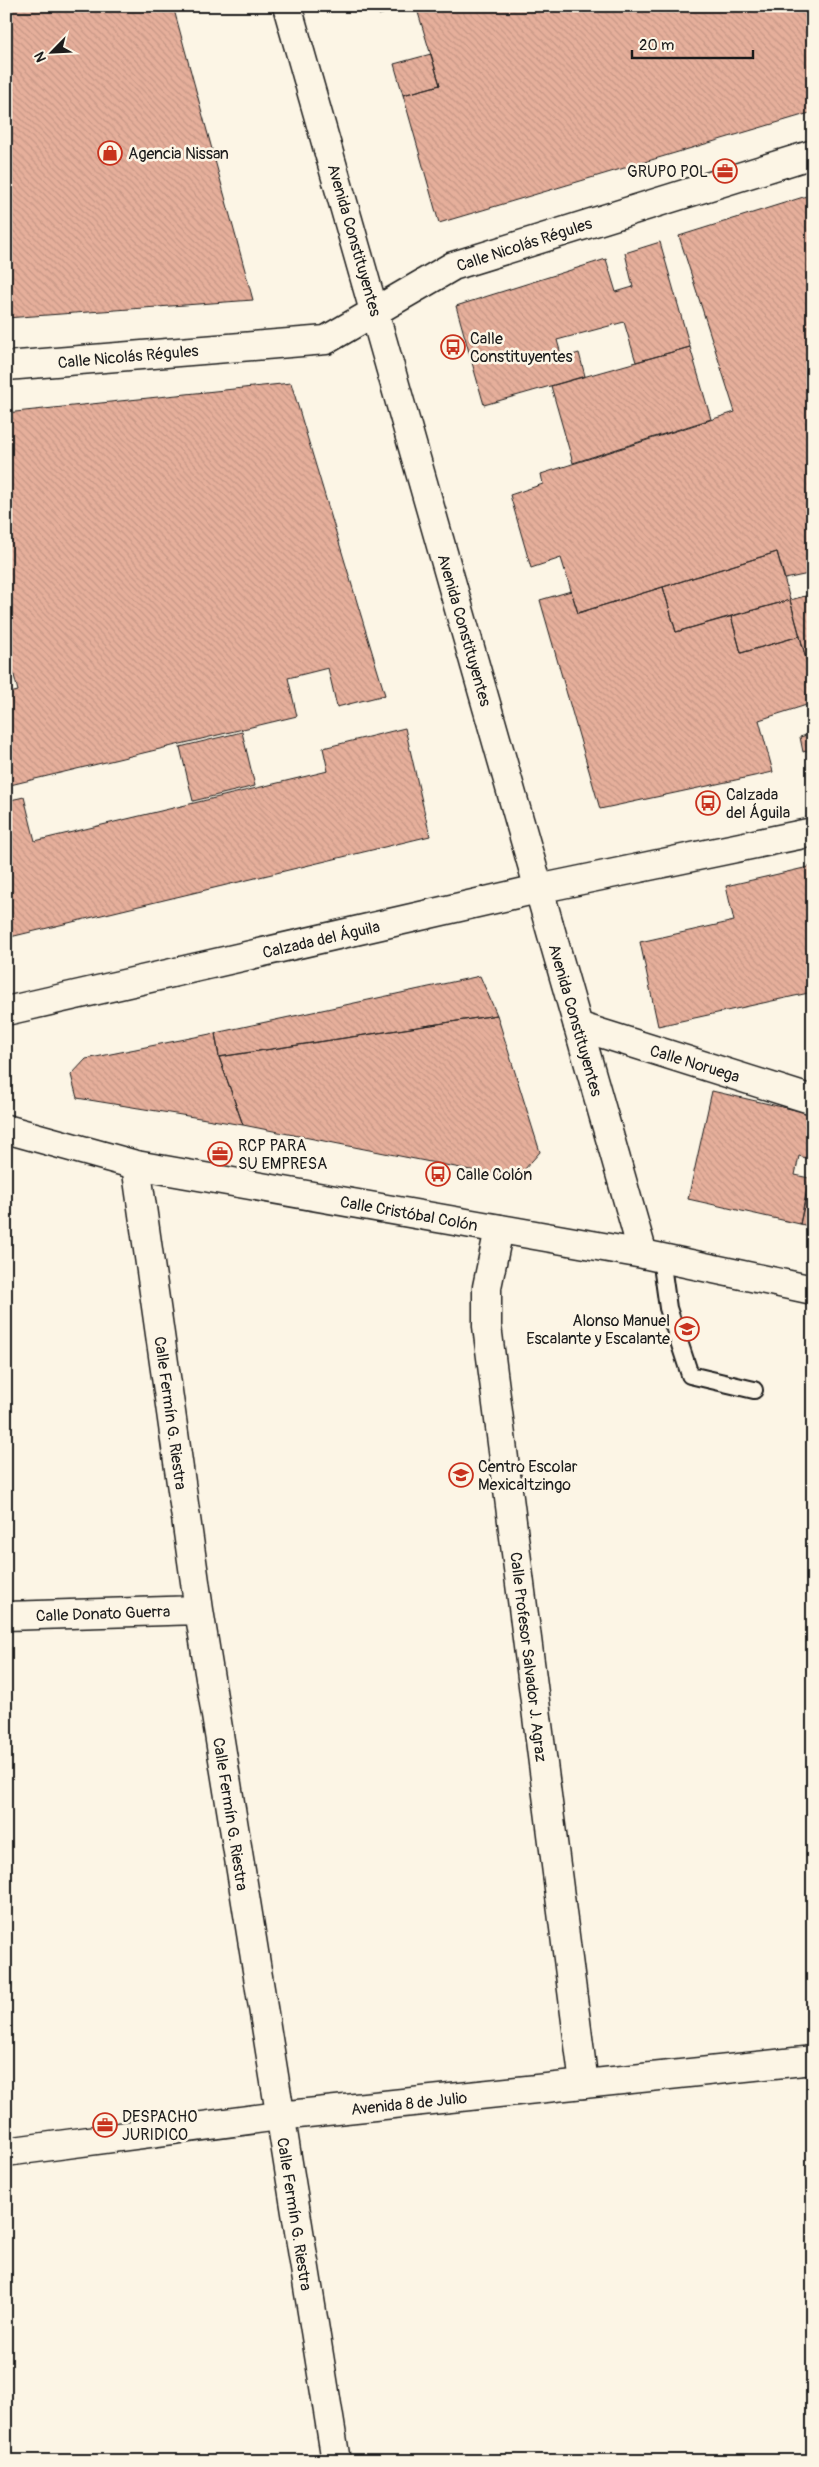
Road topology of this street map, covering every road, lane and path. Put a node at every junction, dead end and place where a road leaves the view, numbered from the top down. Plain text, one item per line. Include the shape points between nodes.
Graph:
1 (287, 6) edge
2 (813, 154) edge
3 (376, 312) junction
4 (6, 366) edge
5 (813, 832) edge
6 (538, 889) junction
7 (6, 1011) edge
8 (578, 1026) junction
9 (813, 1100) edge
10 (6, 1129) edge
11 (136, 1165) junction
12 (499, 1229) junction
13 (652, 1256) junction
14 (813, 1290) edge
15 (754, 1390) dead end
16 (199, 1610) junction
17 (6, 1616) edge
18 (813, 2060) edge
19 (584, 2084) junction
20 (279, 2116) junction
21 (6, 2152) edge
22 (336, 2461) edge

1 - 3 street, Avenida Constituyentes
2 - 3 street, Calle Nicolás Régules via 453,266
3 - 4 street, Calle Nicolás Régules via 326,340
3 - 6 street, Avenida Constituyentes
5 - 6 street, Calzada del Águila
6 - 7 street, Calzada del Águila
6 - 8 street, Avenida Constituyentes
8 - 9 street, Calle Noruega
8 - 13 street, Avenida Constituyentes
10 - 11 street, Calle Cristóbal Colón
11 - 12 street, Calle Cristóbal Colón
11 - 16 street, Calle Fermín G. Riestra
12 - 13 street, Calle Cristóbal Colón
12 - 19 street, Calle Profesor Salvador J. Agraz via 487,1287 487,1326
13 - 14 street, Calle Cristóbal Colón
13 - 15 lane via 690,1375
16 - 17 street, Calle Donato Guerra
16 - 20 street, Calle Fermín G. Riestra
18 - 19 street, Avenida 8 de Julio
19 - 20 street, Avenida 8 de Julio
20 - 21 street, Avenida 8 de Julio
20 - 22 street, Calle Fermín G. Riestra

